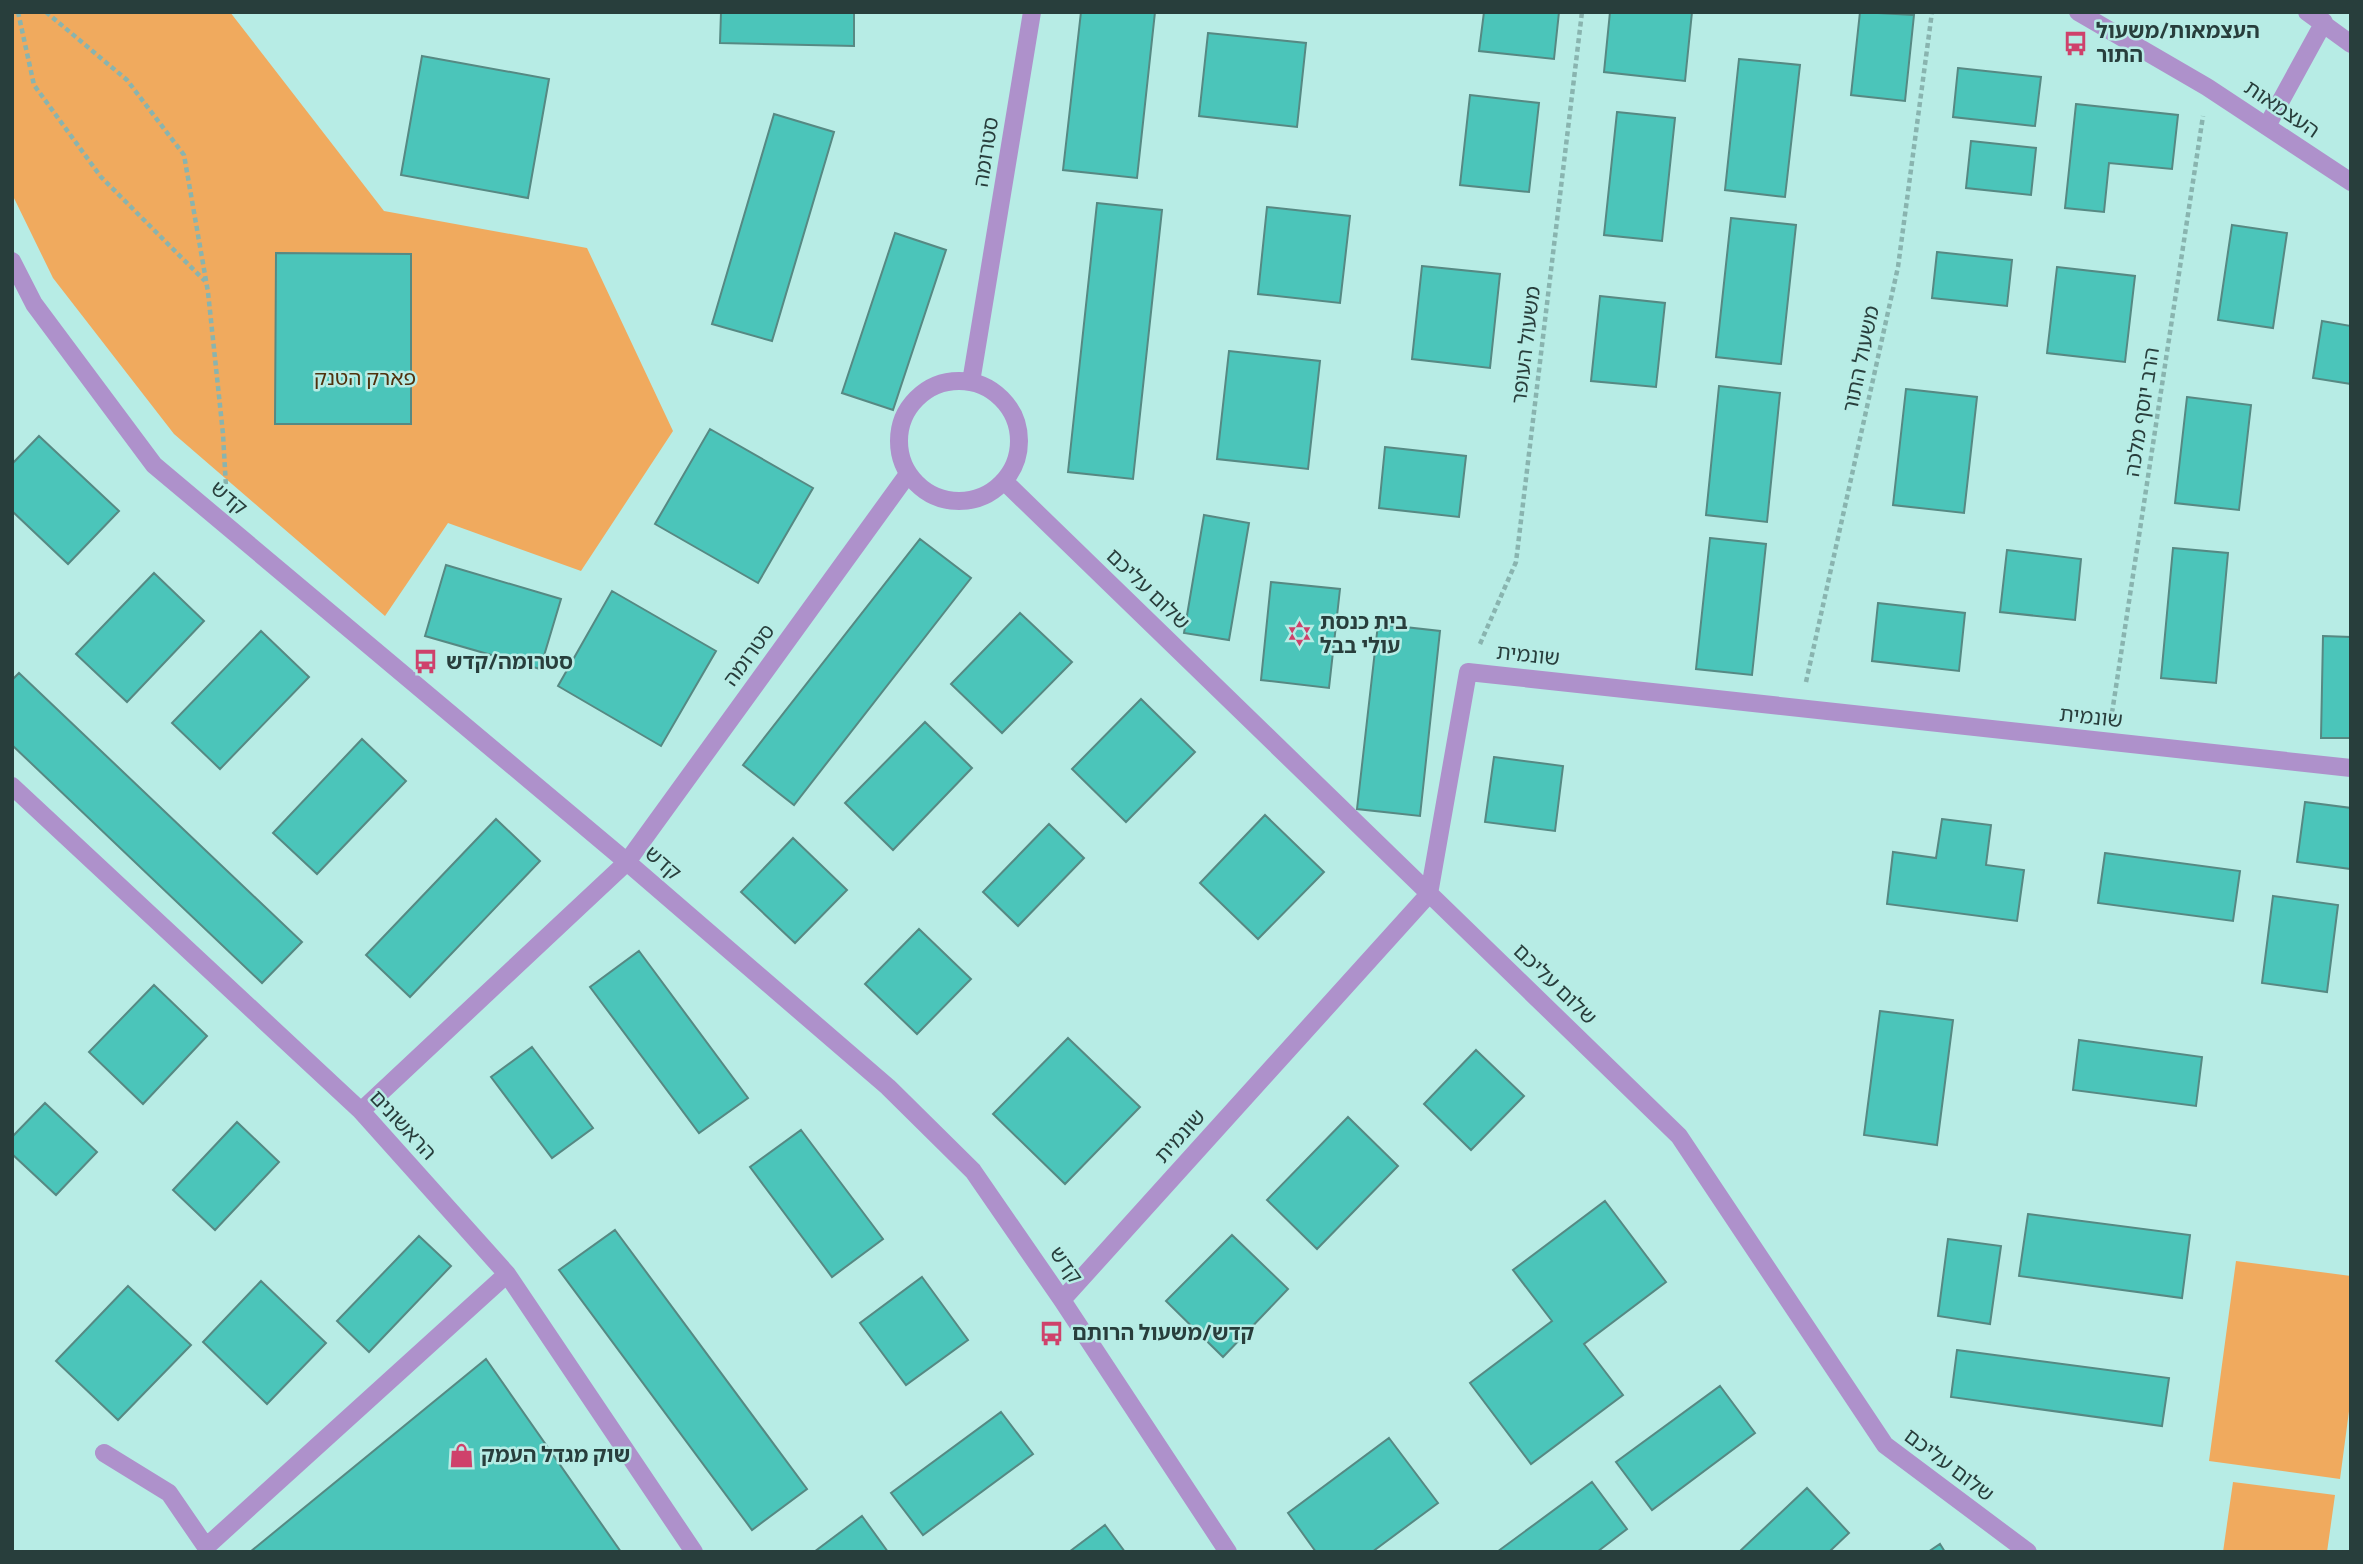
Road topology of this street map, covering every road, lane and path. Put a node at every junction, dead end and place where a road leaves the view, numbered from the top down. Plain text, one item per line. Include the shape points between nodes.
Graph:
1 (18, 12) edge
2 (47, 12) edge
3 (1032, 12) edge
4 (1582, 12) edge
5 (1932, 12) edge
6 (2078, 12) edge
7 (2307, 12) edge
8 (2324, 22) junction
9 (2351, 44) edge
10 (2207, 87) junction
11 (2267, 127) junction
12 (2351, 182) edge
13 (12, 261) edge
14 (206, 282) junction
15 (971, 382) junction
16 (908, 474) junction
17 (1004, 481) junction
18 (229, 528) junction
19 (1468, 671) junction
20 (1800, 708) junction
21 (2107, 741) junction
22 (2351, 768) edge
23 (12, 786) edge
24 (627, 862) junction
25 (1429, 894) junction
26 (360, 1111) junction
27 (507, 1274) junction
28 (1062, 1300) junction
29 (104, 1453) dead end
30 (206, 1549) edge
31 (694, 1552) edge
32 (1228, 1552) edge
33 (2028, 1552) edge

1 - 14 path via 34,85 101,177
2 - 14 path via 127,80 184,155
3 - 15 street, סטרומה
4 - 19 path, משעול העופר via 1516,562
5 - 20 path, משעול התור via 1898,267
6 - 10 street, העצמאות
7 - 8 street
8 - 9 street
8 - 11 street
10 - 11 street, העצמאות
10 - 21 path, הרב יוסף מלכה
11 - 12 street, העצמאות
13 - 18 street, קדש via 34,304 154,465
14 - 18 path
15 - 16 street via 931,387 904,415 898,435
15 - 17 street via 990,389 1006,403 1016,421 1020,442
16 - 17 street via 920,488 955,501 973,500
16 - 24 street, סטרומה
17 - 25 street, שלום עליכם
18 - 24 street, קדש
19 - 20 street, שונמית
19 - 25 street, שונמית
20 - 21 street, שונמית
21 - 22 street, שונמית
23 - 26 street, הראשונים
24 - 26 street, סטרומה
24 - 28 street, קדש via 888,1087 973,1171
25 - 28 street, שונמית
25 - 33 street, שלום עליכם via 1679,1136 1885,1445
26 - 27 street, הראשונים
27 - 30 street
27 - 31 street, הראשונים
28 - 32 street, קדש
29 - 30 street via 169,1493

